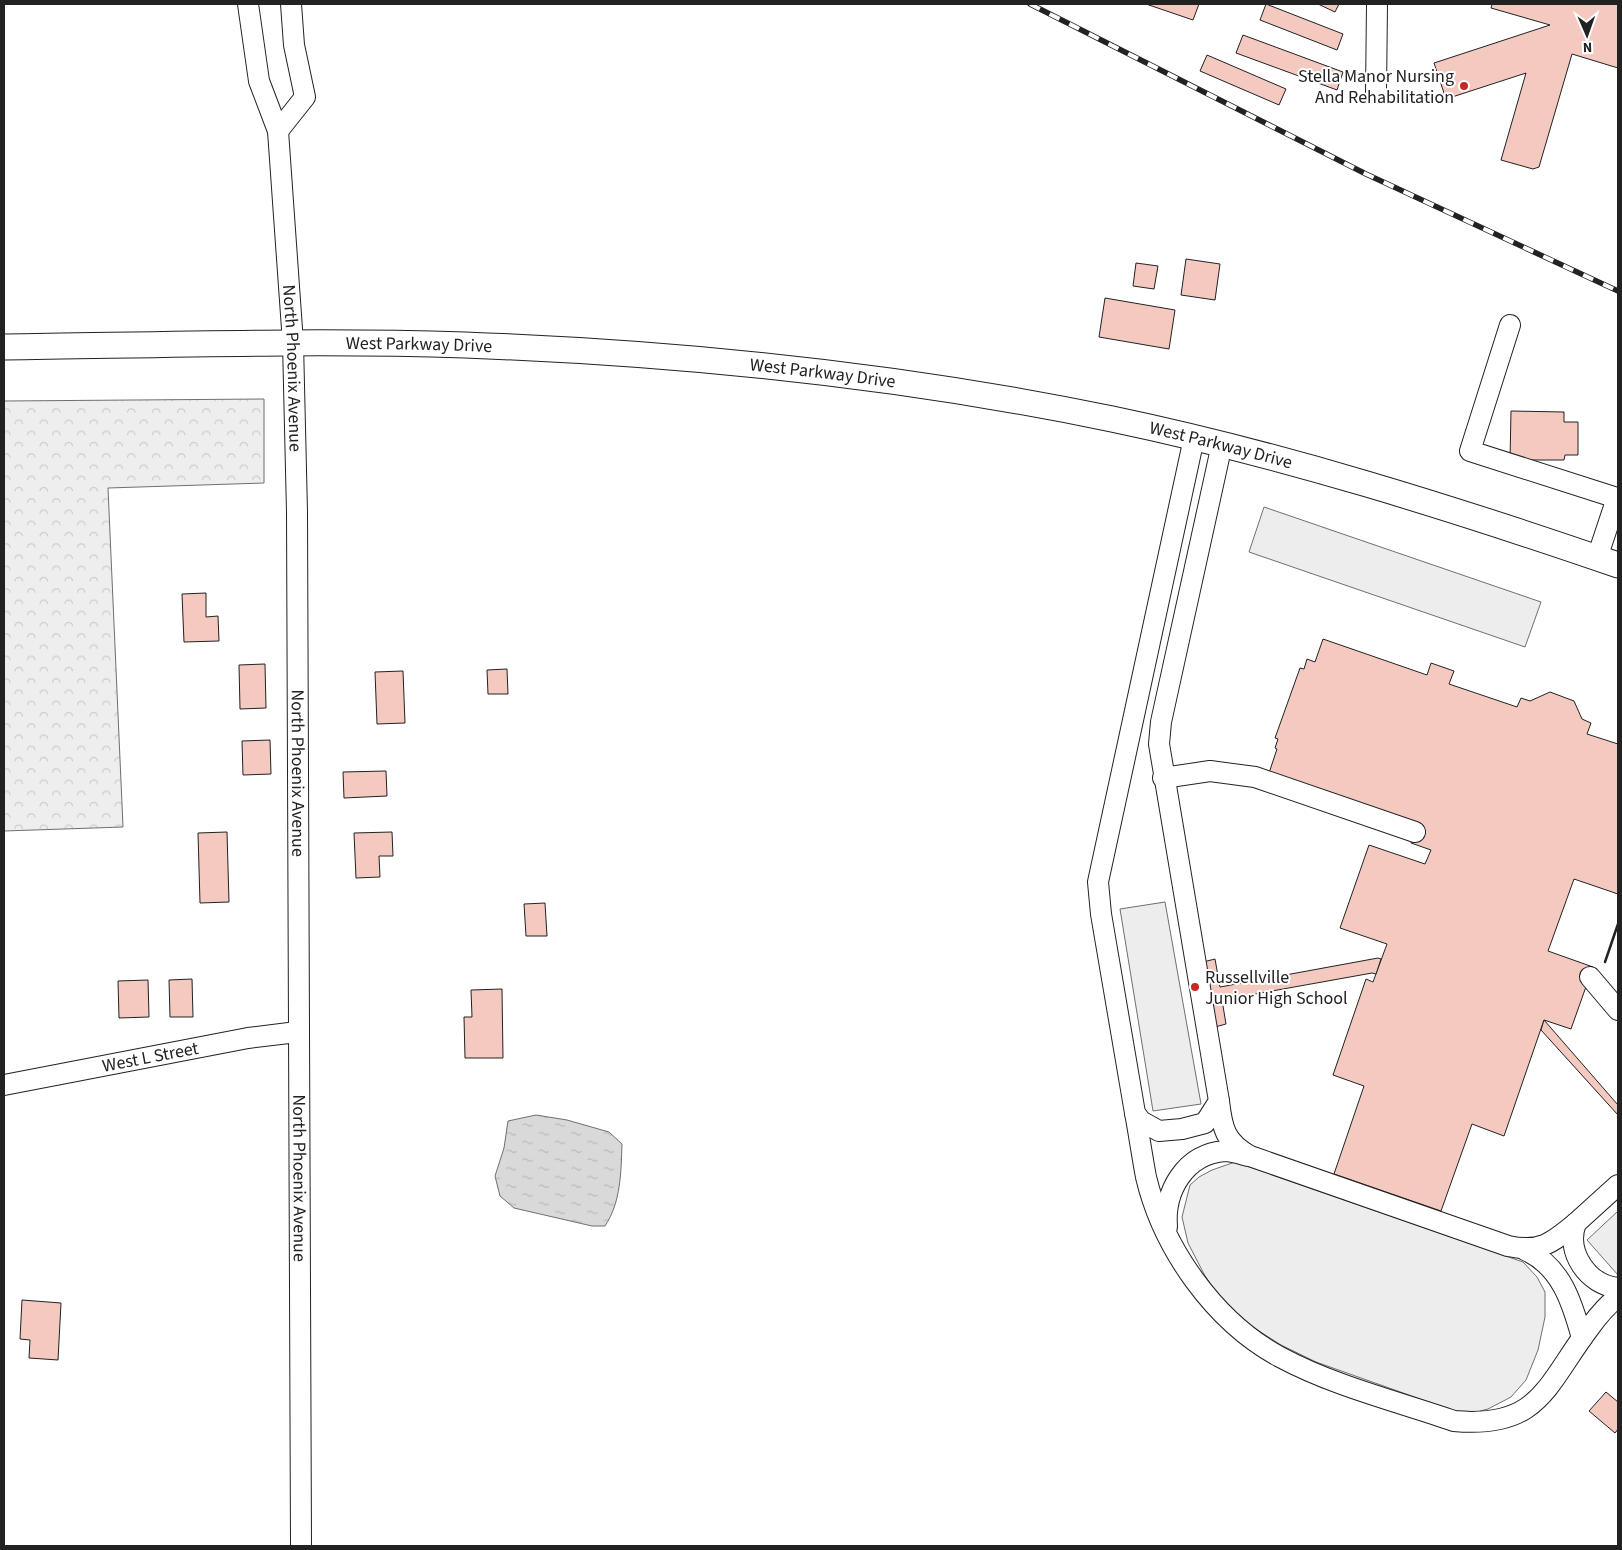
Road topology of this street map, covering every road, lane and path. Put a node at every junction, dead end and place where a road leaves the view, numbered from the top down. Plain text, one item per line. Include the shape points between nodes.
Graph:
1 (248, 4) edge
2 (291, 4) edge
3 (1378, 4) edge
4 (1376, 93) dead end
5 (278, 131) junction
6 (1510, 325) dead end
7 (293, 343) junction
8 (4, 347) edge
9 (1194, 438) junction
10 (1222, 444) junction
11 (1608, 561) edge
12 (1163, 778) junction
13 (1414, 832) dead end
14 (1590, 977) dead end
15 (1618, 1010) edge
16 (297, 1032) junction
17 (4, 1085) edge
18 (1219, 1101) junction
19 (1135, 1113) junction
20 (1250, 1156) junction
21 (1618, 1185) edge
22 (1576, 1223) junction
23 (1167, 1231) junction
24 (1525, 1250) junction
25 (1618, 1288) edge
26 (1618, 1297) edge
27 (1582, 1338) junction
28 (301, 1546) edge

1 - 5 street, North Phoenix Avenue via 259,81
2 - 5 street via 294,45 305,97
3 - 4 street
5 - 7 street, North Phoenix Avenue
6 - 11 street via 1470,451 1617,498
7 - 8 main road, West Parkway Drive
7 - 9 main road, West Parkway Drive via 466,345 666,357 834,374 985,396
7 - 16 street, North Phoenix Avenue via 297,512
9 - 10 main road, West Parkway Drive
9 - 19 street via 1098,882
10 - 11 main road, West Parkway Drive via 1346,477
10 - 12 street via 1159,733
12 - 13 street via 1210,771 1255,777
12 - 18 street
14 - 15 street
16 - 17 street, West L Street via 248,1038
16 - 28 street, North Phoenix Avenue
18 - 19 street via 1205,1123 1182,1129 1159,1131 1140,1122
18 - 20 street via 1222,1124 1228,1138
19 - 23 street via 1147,1178
20 - 23 street via 1225,1151 1200,1158 1181,1173 1170,1194 1166,1212
20 - 24 street
21 - 22 street
22 - 24 street via 1557,1240
22 - 25 street via 1572,1244 1578,1260 1597,1282
23 - 27 street via 1203,1294 1239,1329 1280,1356 1343,1383 1454,1421 1478,1423 1509,1418 1532,1406 1552,1386
24 - 27 street via 1548,1262 1575,1314
26 - 27 street

